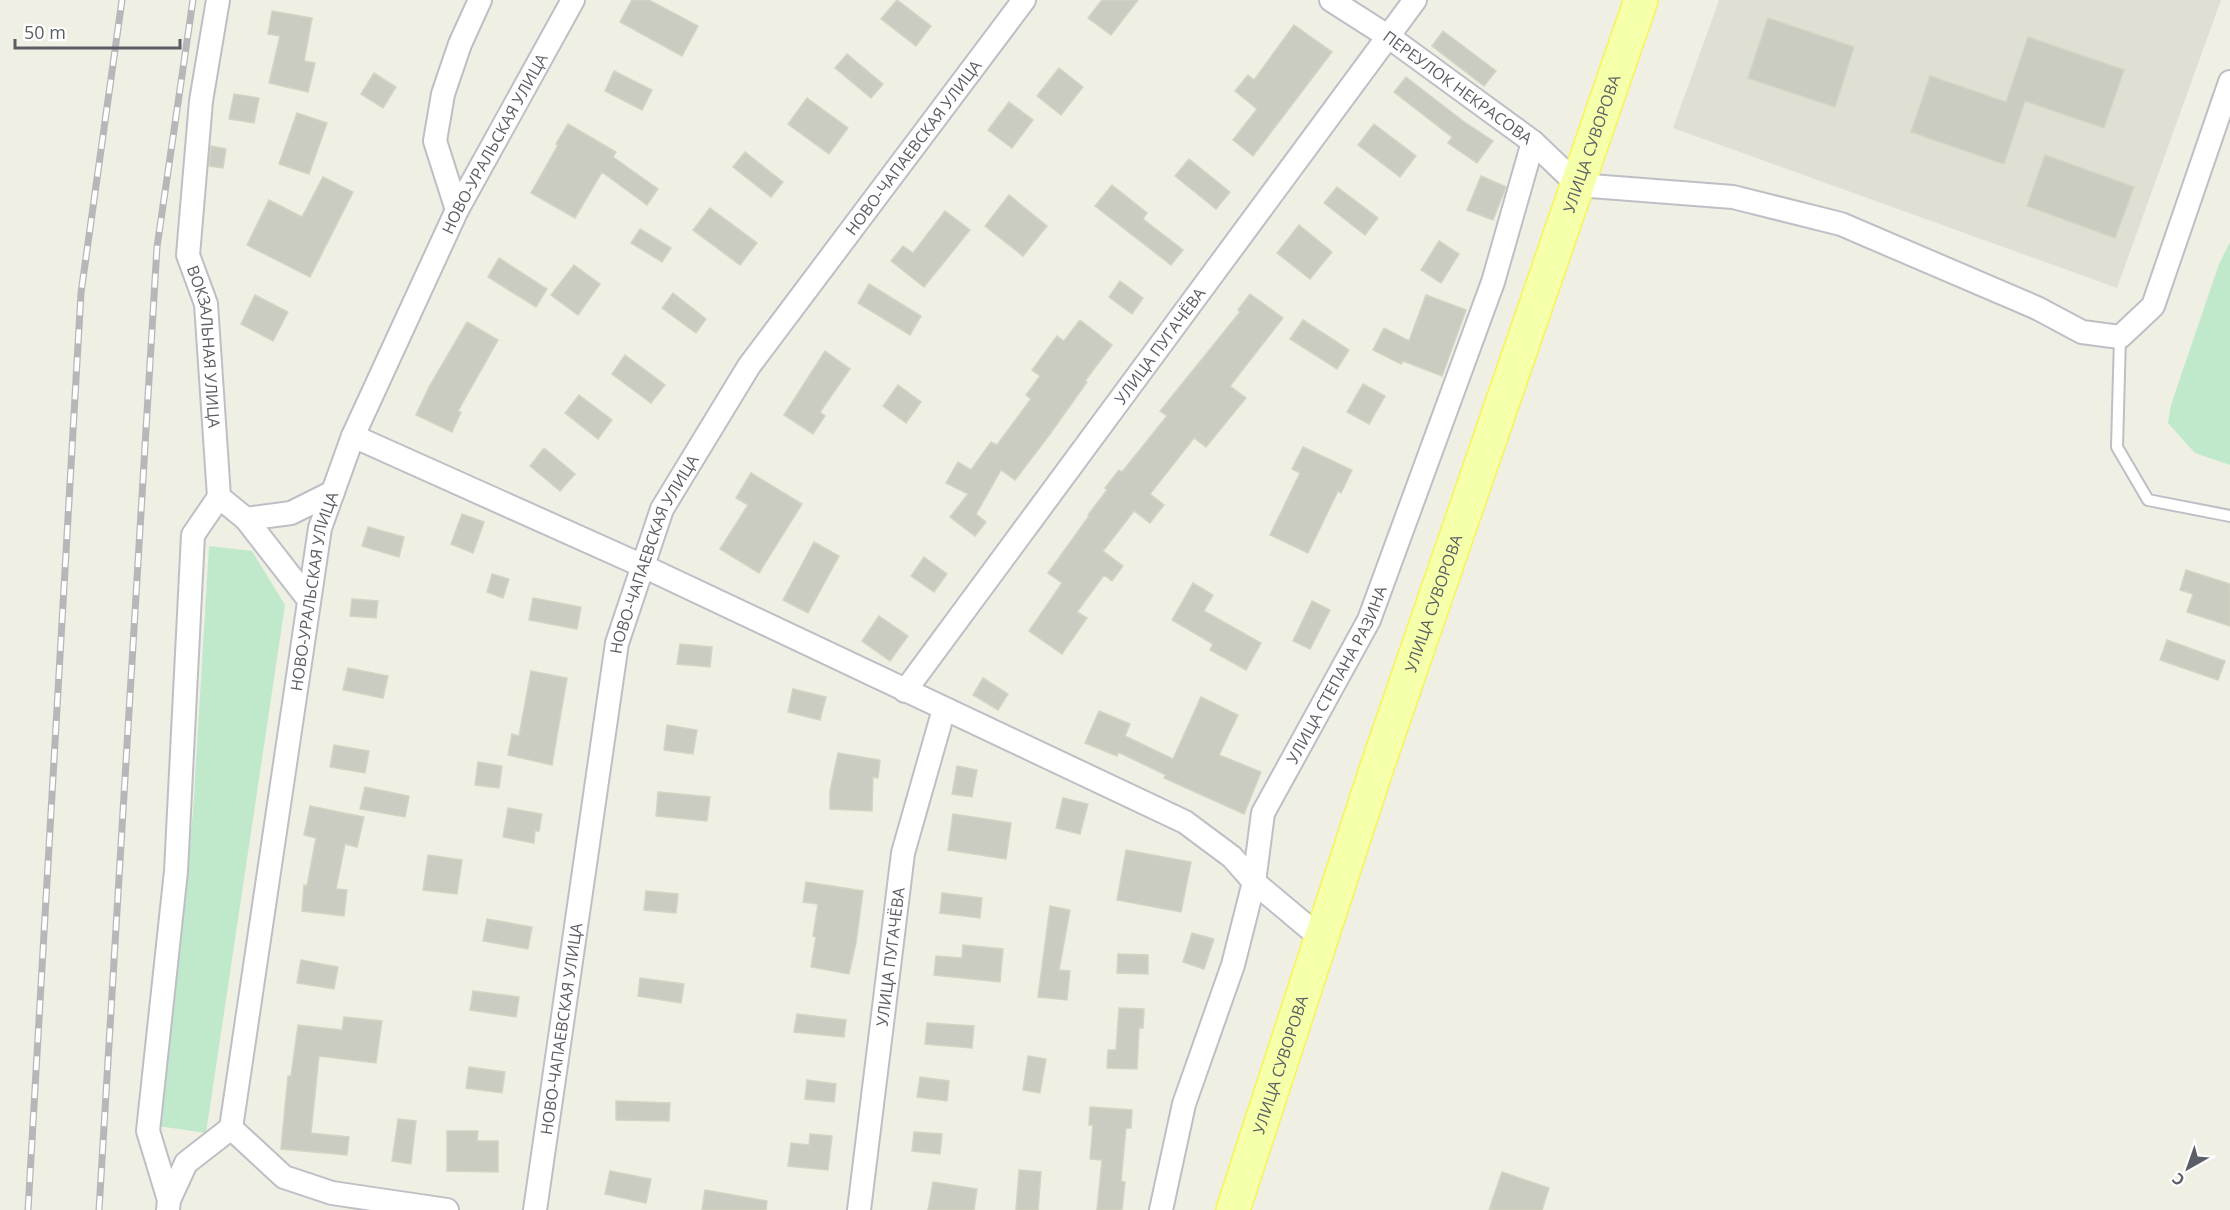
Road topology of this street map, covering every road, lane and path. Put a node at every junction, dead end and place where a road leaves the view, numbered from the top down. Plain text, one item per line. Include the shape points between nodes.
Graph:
1 (218, 0) edge
2 (480, 0) edge
3 (573, 0) edge
4 (1024, 0) edge
5 (1331, 0) edge
6 (1415, 0) edge
7 (1641, 0) edge
8 (1389, 37) junction
9 (2230, 82) edge
10 (1533, 142) junction
11 (1578, 185) junction
12 (457, 210) junction
13 (2120, 337) junction
14 (353, 436) junction
15 (333, 492) junction
16 (219, 497) junction
17 (2230, 516) edge
18 (246, 519) junction
19 (643, 566) junction
20 (309, 600) junction
21 (905, 691) junction
22 (944, 710) junction
23 (1254, 882) junction
24 (1322, 939) junction
25 (231, 1128) junction
26 (168, 1205) edge
27 (447, 1210) edge
28 (535, 1210) edge
29 (859, 1210) edge
30 (1161, 1210) edge
31 (1233, 1210) edge

1 - 16 street, ВОКЗАЛЬНАЯ УЛИЦА via 201,101 188,255 206,304
2 - 12 street via 443,94 435,141
3 - 12 street, НОВО-УРАЛЬСКАЯ УЛИЦА
4 - 19 street, НОВО-ЧАПАЕВСКАЯ УЛИЦА via 749,366 662,509
5 - 8 street, ПЕРЕУЛОК НЕКРАСОВА
6 - 8 street, УЛИЦА ПУГАЧЁВА
7 - 11 main road, УЛИЦА СУВОРОВА
8 - 10 street, ПЕРЕУЛОК НЕКРАСОВА
8 - 21 street, УЛИЦА ПУГАЧЁВА
9 - 13 street via 2153,306
10 - 11 street, ПЕРЕУЛОК НЕКРАСОВА
10 - 23 street, УЛИЦА СТЕПАНА РАЗИНА via 1493,282 1369,620 1263,813
11 - 13 street via 1733,197 1840,224 2037,308 2082,332
11 - 24 main road, УЛИЦА СУВОРОВА via 1377,767
12 - 14 street, НОВО-УРАЛЬСКАЯ УЛИЦА
13 - 17 lane via 2117,447 2148,500
14 - 15 street, НОВО-УРАЛЬСКАЯ УЛИЦА
14 - 19 street
15 - 18 street via 291,513
15 - 20 street, НОВО-УРАЛЬСКАЯ УЛИЦА via 320,528
16 - 18 street
16 - 26 street via 194,535 176,871 148,1131
18 - 20 street
19 - 21 street
19 - 28 street, НОВО-ЧАПАЕВСКАЯ УЛИЦА via 617,643
20 - 25 street, НОВО-УРАЛЬСКАЯ УЛИЦА
21 - 22 street
22 - 23 street via 1185,822 1232,857
22 - 29 street, УЛИЦА ПУГАЧЁВА via 903,853
23 - 24 street
23 - 30 street, УЛИЦА СТЕПАНА РАЗИНА via 1233,965 1184,1104
24 - 31 main road, УЛИЦА СУВОРОВА
25 - 26 street via 186,1163
25 - 27 street via 284,1177 332,1192

